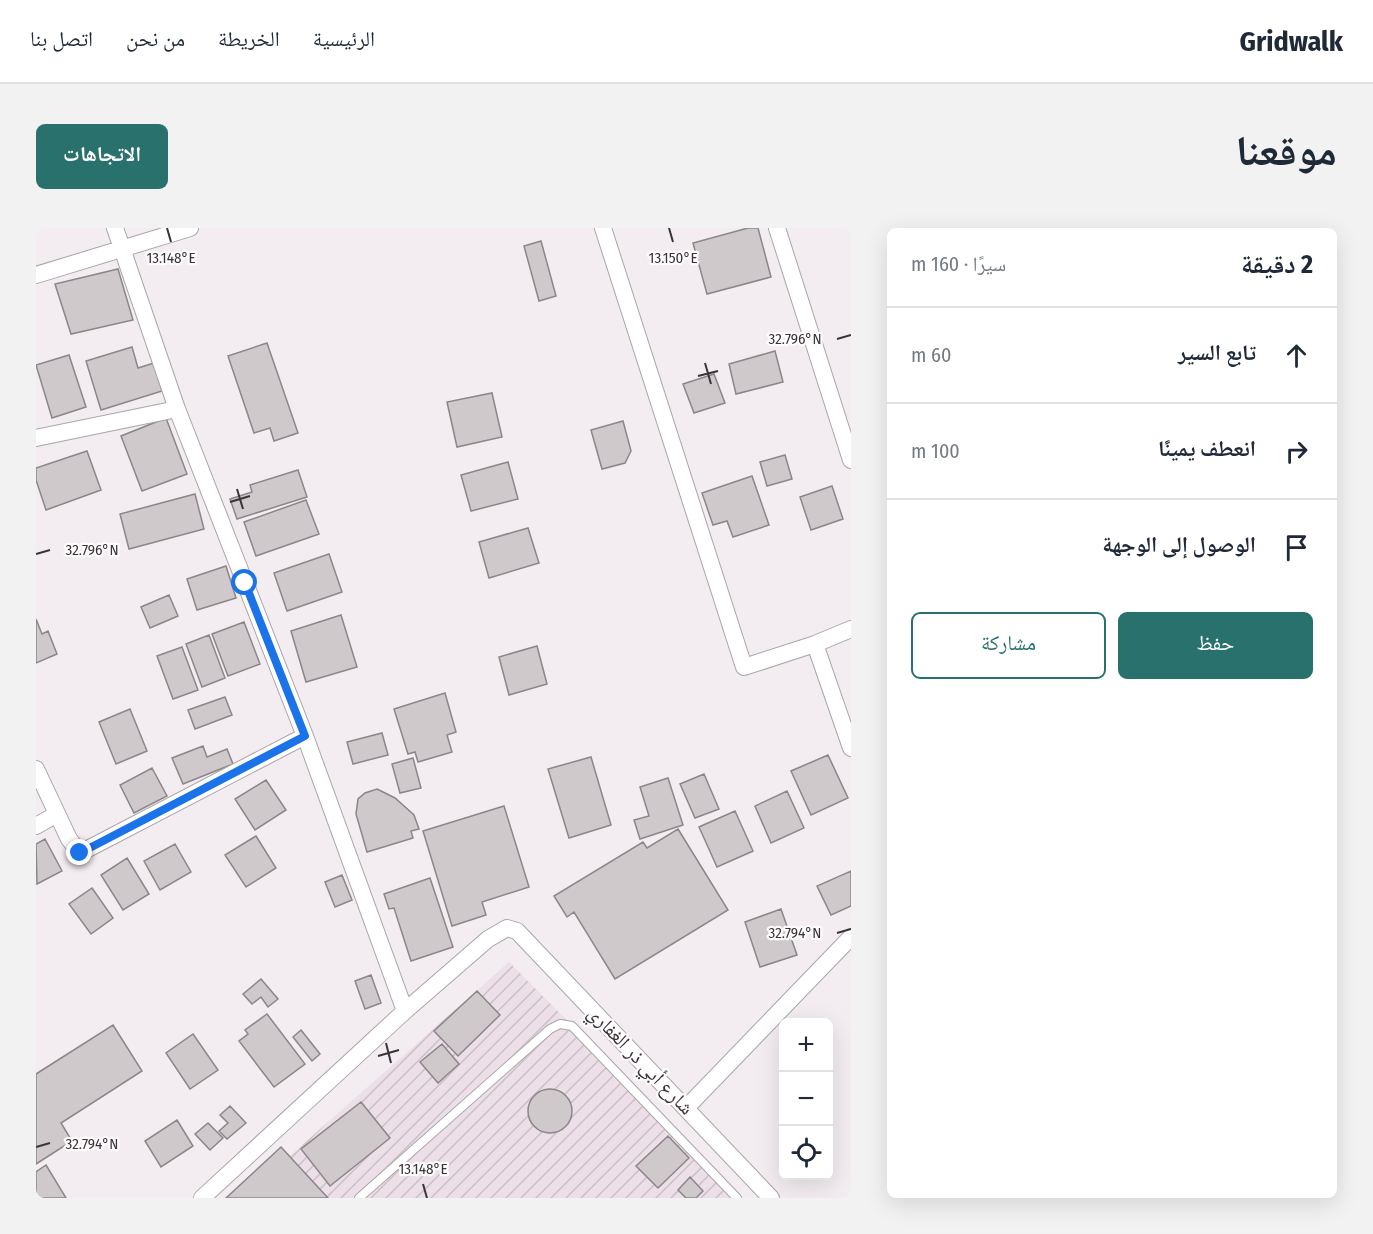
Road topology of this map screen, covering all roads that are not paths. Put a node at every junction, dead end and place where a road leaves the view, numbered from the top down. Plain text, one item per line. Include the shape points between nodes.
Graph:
1 (115, 228) edge
2 (190, 228) edge
3 (603, 228) edge
4 (777, 228) edge
5 (121, 249) junction
6 (36, 275) edge
7 (177, 409) junction
8 (36, 438) edge
9 (851, 460) edge
10 (851, 629) edge
11 (816, 644) junction
12 (305, 736) junction
13 (851, 748) edge
14 (36, 769) edge
15 (57, 814) junction
16 (36, 825) edge
17 (851, 937) edge
18 (405, 1011) junction
19 (686, 1108) junction
20 (202, 1198) edge
21 (359, 1198) edge
22 (737, 1198) edge
23 (771, 1198) edge

1 - 5 street
2 - 5 street
3 - 11 street via 744,667
4 - 9 street
5 - 6 street
5 - 7 street
7 - 8 street
7 - 12 street
10 - 11 street
11 - 13 street
12 - 15 street via 80,853
12 - 18 street
14 - 15 street
15 - 16 street
17 - 19 street
18 - 19 street, شارع أبي ذر الغفاري via 488,939 507,928 517,931
18 - 20 street
19 - 23 street, شارع أبي ذر الغفاري
21 - 22 lane via 560,1024 572,1026

